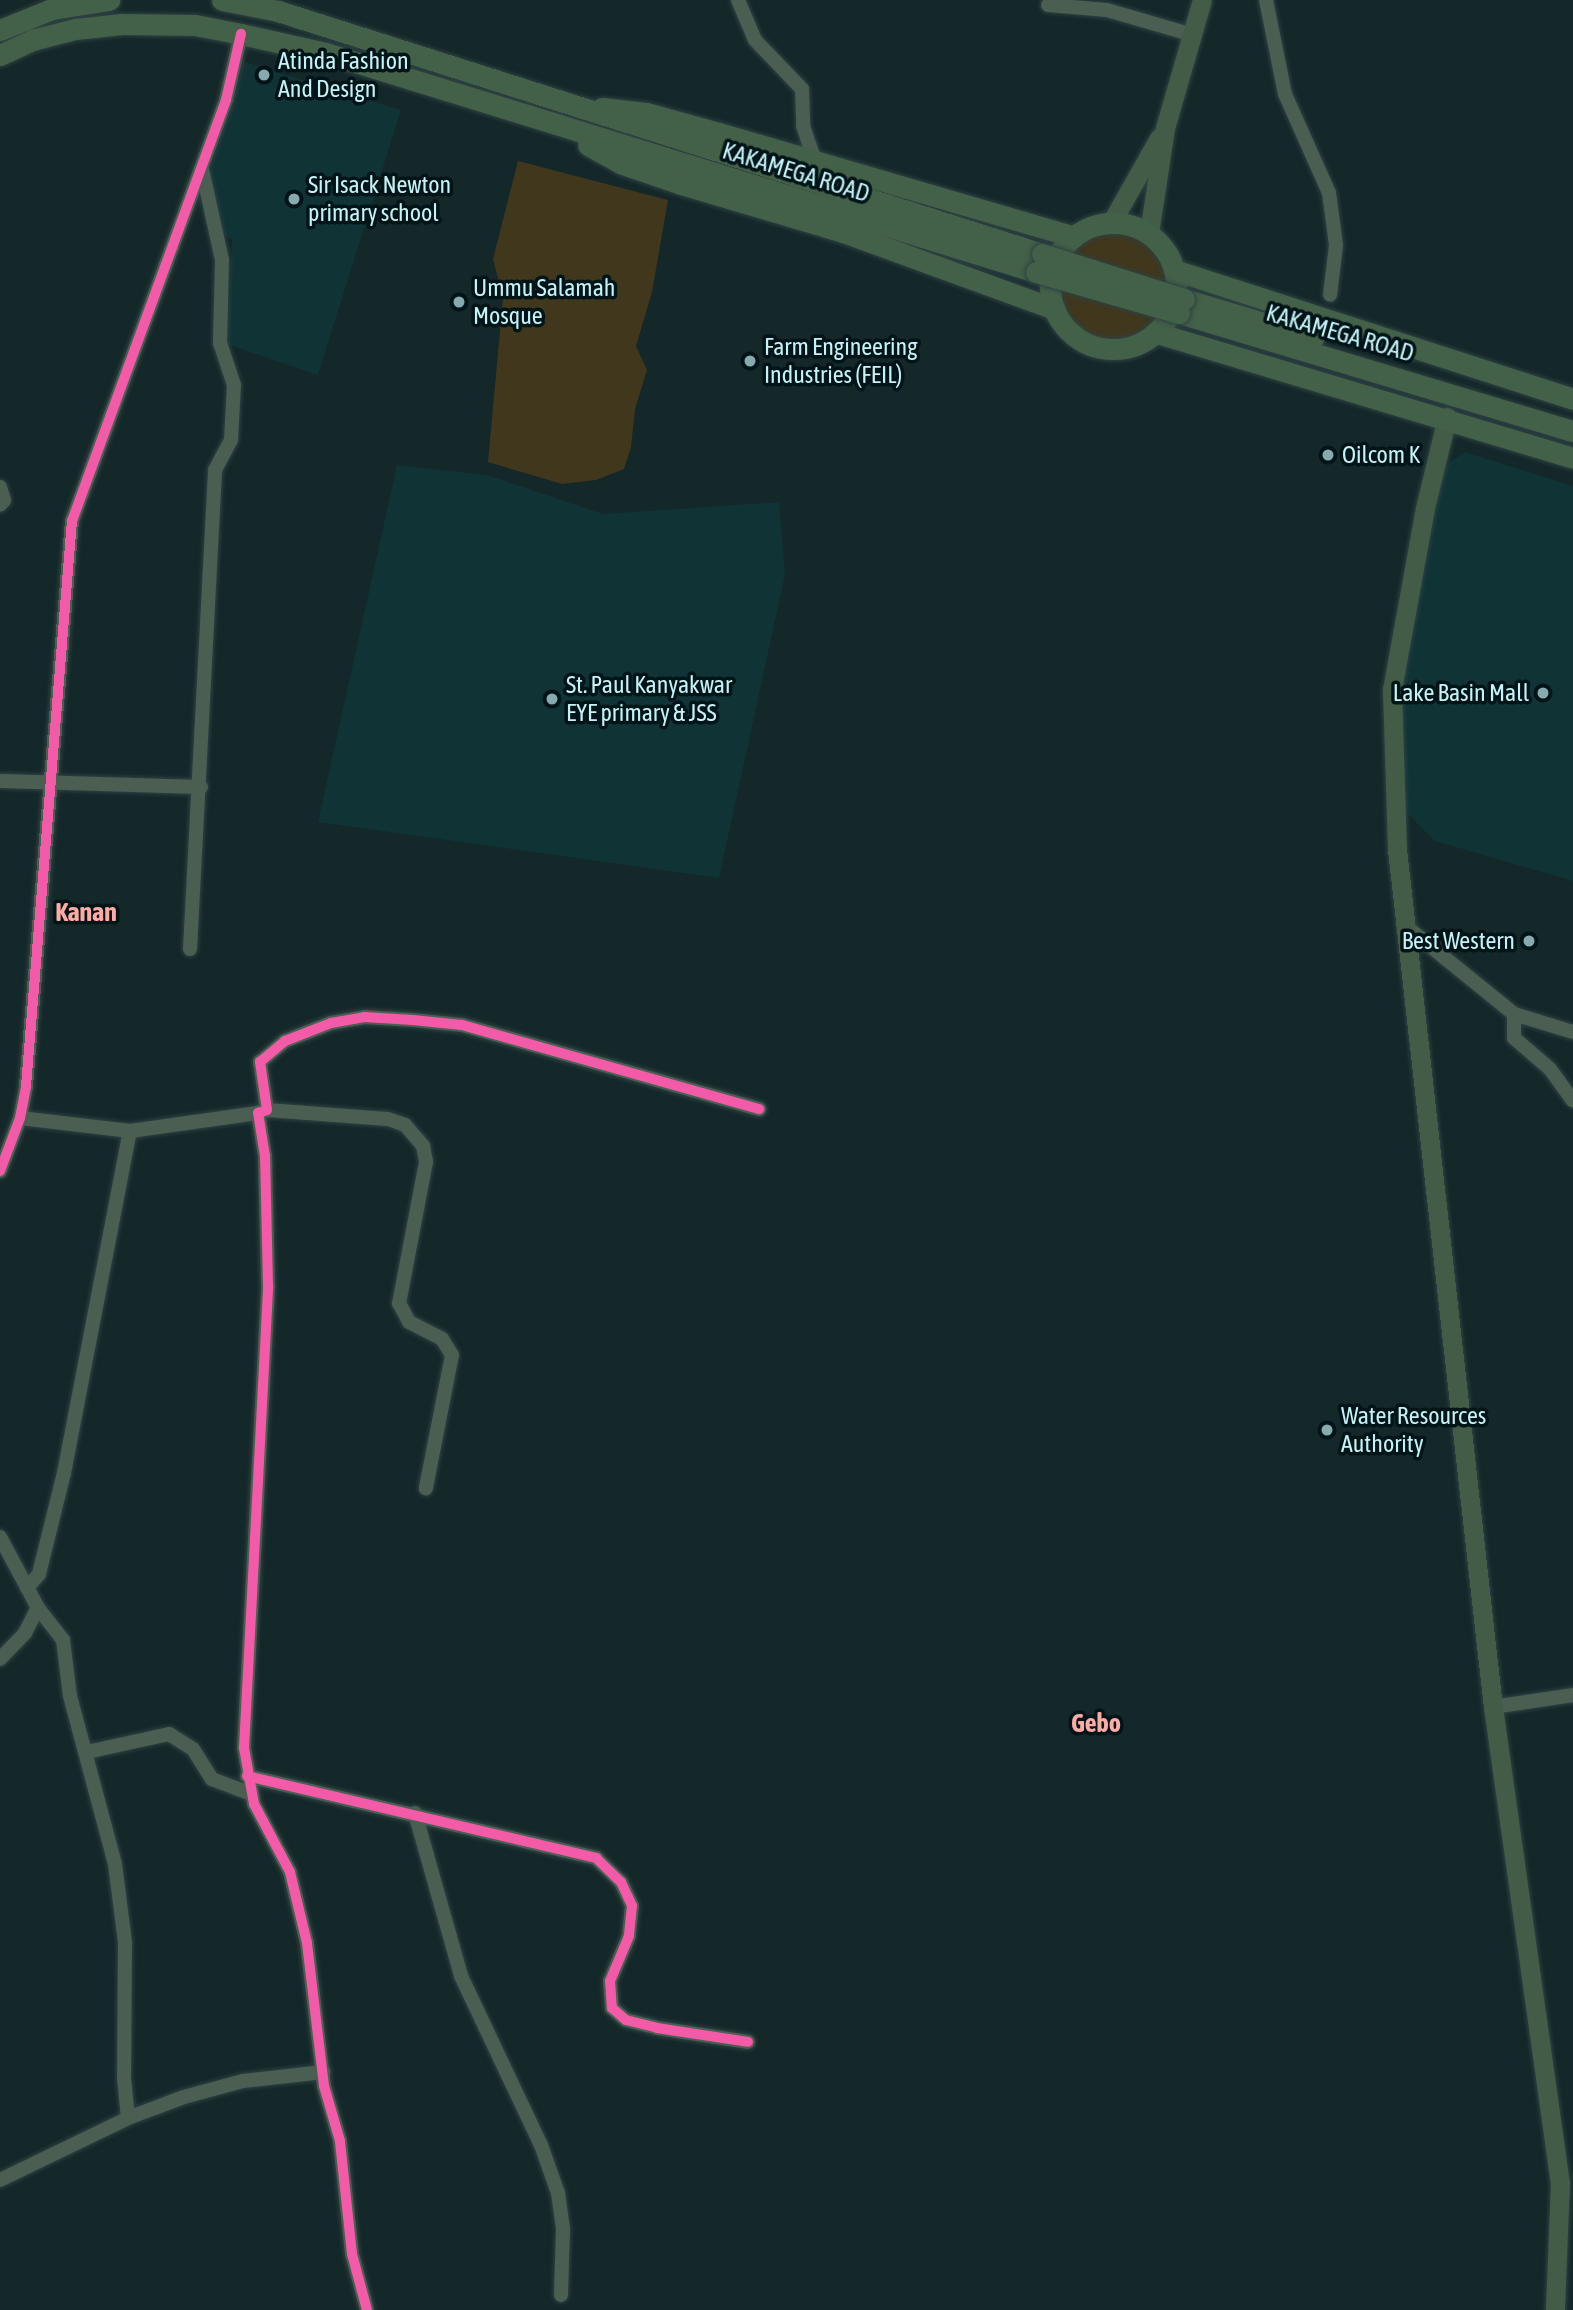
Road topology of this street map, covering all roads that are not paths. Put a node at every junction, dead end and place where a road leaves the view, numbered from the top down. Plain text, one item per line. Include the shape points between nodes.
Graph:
1 (109, 0) edge
2 (222, 0) edge
3 (738, 0) edge
4 (1202, 0) edge
5 (1266, 0) edge
6 (52, 5) edge
7 (278, 5) edge
8 (1048, 5) dead end
9 (0, 30) edge
10 (241, 34) junction
11 (1193, 35) junction
12 (0, 55) edge
13 (579, 109) junction
14 (1165, 128) junction
15 (577, 132) junction
16 (816, 163) junction
17 (202, 169) junction
18 (1111, 223) junction
19 (1149, 233) junction
20 (1074, 237) junction
21 (1174, 270) junction
22 (1330, 295) dead end
23 (1054, 309) junction
24 (1157, 333) junction
25 (1573, 400) edge
26 (1447, 417) junction
27 (1573, 419) edge
28 (1573, 431) edge
29 (1573, 458) edge
30 (0, 487) edge
31 (0, 505) edge
32 (0, 781) edge
33 (49, 783) junction
34 (201, 787) junction
35 (1404, 925) junction
36 (190, 949) dead end
37 (1514, 1014) junction
38 (1573, 1032) edge
39 (1573, 1101) edge
40 (759, 1109) dead end
41 (262, 1111) junction
42 (20, 1118) junction
43 (130, 1131) junction
44 (0, 1171) edge
45 (425, 1488) dead end
46 (0, 1538) edge
47 (27, 1588) junction
48 (38, 1608) junction
49 (0, 1659) edge
50 (1573, 1696) edge
51 (1493, 1707) junction
52 (87, 1752) junction
53 (247, 1776) junction
54 (251, 1794) junction
55 (415, 1813) junction
56 (748, 2042) dead end
57 (323, 2071) junction
58 (128, 2118) junction
59 (0, 2180) edge
60 (561, 2295) dead end
61 (367, 2310) edge
62 (1555, 2310) edge

1 - 6 highway
2 - 7 highway, KAKAMEGA ROAD
3 - 16 street via 755,40 802,89 803,126
4 - 11 main road
5 - 22 street via 1285,94 1329,193 1336,245
6 - 9 highway
7 - 13 highway, KAKAMEGA ROAD
8 - 11 street via 1107,10
10 - 12 highway, KAKAMEGA ROAD via 195,25 122,24 54,34
10 - 15 highway, KAKAMEGA ROAD via 326,53
10 - 17 street via 226,100
11 - 14 main road
13 - 16 highway via 612,107 646,113
13 - 27 highway, KAKAMEGA ROAD, bridge
14 - 18 main road
14 - 19 main road
15 - 23 highway via 593,149 620,163 843,232
15 - 28 highway, KAKAMEGA ROAD, bridge
16 - 20 highway
17 - 33 street via 75,509
17 - 34 street via 222,260 220,343 234,386 231,440 215,470
18 - 19 highway
18 - 20 highway
19 - 21 highway via 1163,247
20 - 23 highway via 1052,270
21 - 24 highway via 1174,303
21 - 25 highway
23 - 24 highway via 1078,340 1096,348 1135,346
24 - 26 highway
26 - 29 highway
26 - 35 main road via 1425,508 1392,690
30 - 31 street via 4,500
32 - 33 street
33 - 34 street
33 - 42 street
34 - 36 street
35 - 37 street
35 - 51 main road
37 - 38 street
37 - 39 street via 1514,1038 1550,1069
40 - 41 street via 462,1025 364,1017 331,1023 285,1041 260,1062
41 - 43 street
41 - 45 street via 388,1119 405,1125 423,1146 425,1162 399,1303 409,1322 442,1339 452,1355
41 - 53 street via 268,1286 254,1497
42 - 43 street
42 - 44 street
43 - 47 street via 64,1473 39,1574
46 - 47 street
47 - 48 street
48 - 49 street via 25,1633
48 - 52 street via 63,1640 66,1682
50 - 51 street
51 - 62 main road via 1560,2183
52 - 54 street via 169,1734 193,1749 212,1779
52 - 58 street via 122,1900
53 - 54 street
53 - 55 street
54 - 57 street via 289,1872 298,1902 317,2006
55 - 56 street via 596,1858 621,1882 632,1906 629,1936 610,1981 612,2008 626,2020 657,2028
55 - 60 street via 461,1976 541,2145 558,2193 563,2230
57 - 58 street via 243,2081
57 - 61 street via 340,2141 352,2255
58 - 59 street

